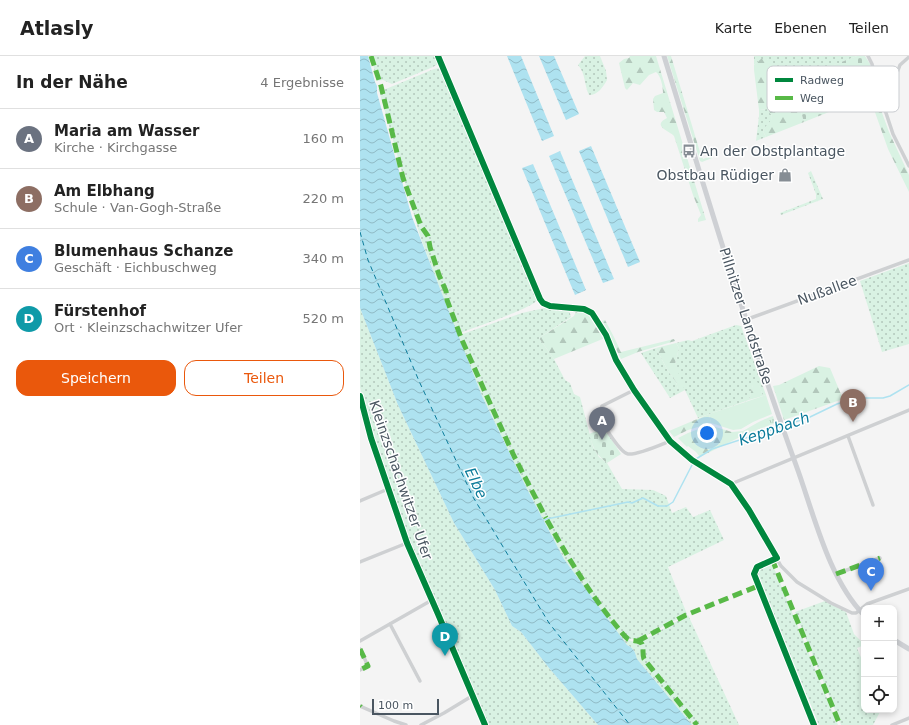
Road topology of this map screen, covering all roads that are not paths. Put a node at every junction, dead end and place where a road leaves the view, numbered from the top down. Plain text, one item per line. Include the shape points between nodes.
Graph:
1 (664, 56) edge
2 (868, 56) edge
3 (909, 57) edge
4 (872, 66) edge
5 (899, 68) edge
6 (886, 112) edge
7 (909, 166) edge
8 (909, 260) edge
9 (745, 320) junction
10 (606, 335) dead end
11 (634, 390) junction
12 (360, 396) edge
13 (909, 410) edge
14 (848, 436) junction
15 (670, 441) junction
16 (794, 458) junction
17 (731, 484) junction
18 (388, 489) junction
19 (360, 501) edge
20 (873, 505) dead end
21 (407, 543) junction
22 (777, 558) junction
23 (880, 558) dead end
24 (360, 562) edge
25 (754, 572) dead end
26 (836, 574) junction
27 (909, 589) edge
28 (432, 600) junction
29 (859, 610) junction
30 (861, 612) edge
31 (390, 624) junction
32 (360, 641) edge
33 (896, 641) edge
34 (360, 649) edge
35 (909, 649) edge
36 (360, 670) edge
37 (420, 681) dead end
38 (472, 696) junction
39 (360, 706) edge
40 (909, 718) edge
41 (395, 723) edge
42 (406, 725) edge
43 (421, 725) edge
44 (485, 725) edge
45 (892, 725) edge

1 - 9 main road, Pillnitzer Landstraße
2 - 4 street
3 - 5 street
6 - 7 street
8 - 9 street, Nußallee
9 - 16 main road, Pillnitzer Landstraße
10 - 11 street via 616,360
11 - 15 street
11 - 15 street via 600,409 602,421 621,451 629,454
12 - 18 street, Kleinzschachwitzer Ufer
13 - 14 street
14 - 16 street
14 - 20 street
15 - 17 street via 692,460
16 - 17 street
16 - 26 main road, Pillnitzer Landstraße
17 - 22 street
18 - 19 street
18 - 21 street, Kleinzschachwitzer Ufer
21 - 24 street
21 - 28 street, Kleinzschachwitzer Ufer
22 - 25 street via 757,567
22 - 29 street via 785,571 797,582 852,613
23 - 26 street
26 - 29 main road, Pillnitzer Landstraße
27 - 29 street via 867,604
28 - 31 street
28 - 38 street, Kleinzschachwitzer Ufer
29 - 30 main road, Pillnitzer Landstraße
31 - 32 street
31 - 37 street
33 - 35 main road
34 - 36 street via 368,666
38 - 43 street
38 - 44 street, Kleinzschachwitzer Ufer
39 - 41 street
40 - 45 street
41 - 42 street

